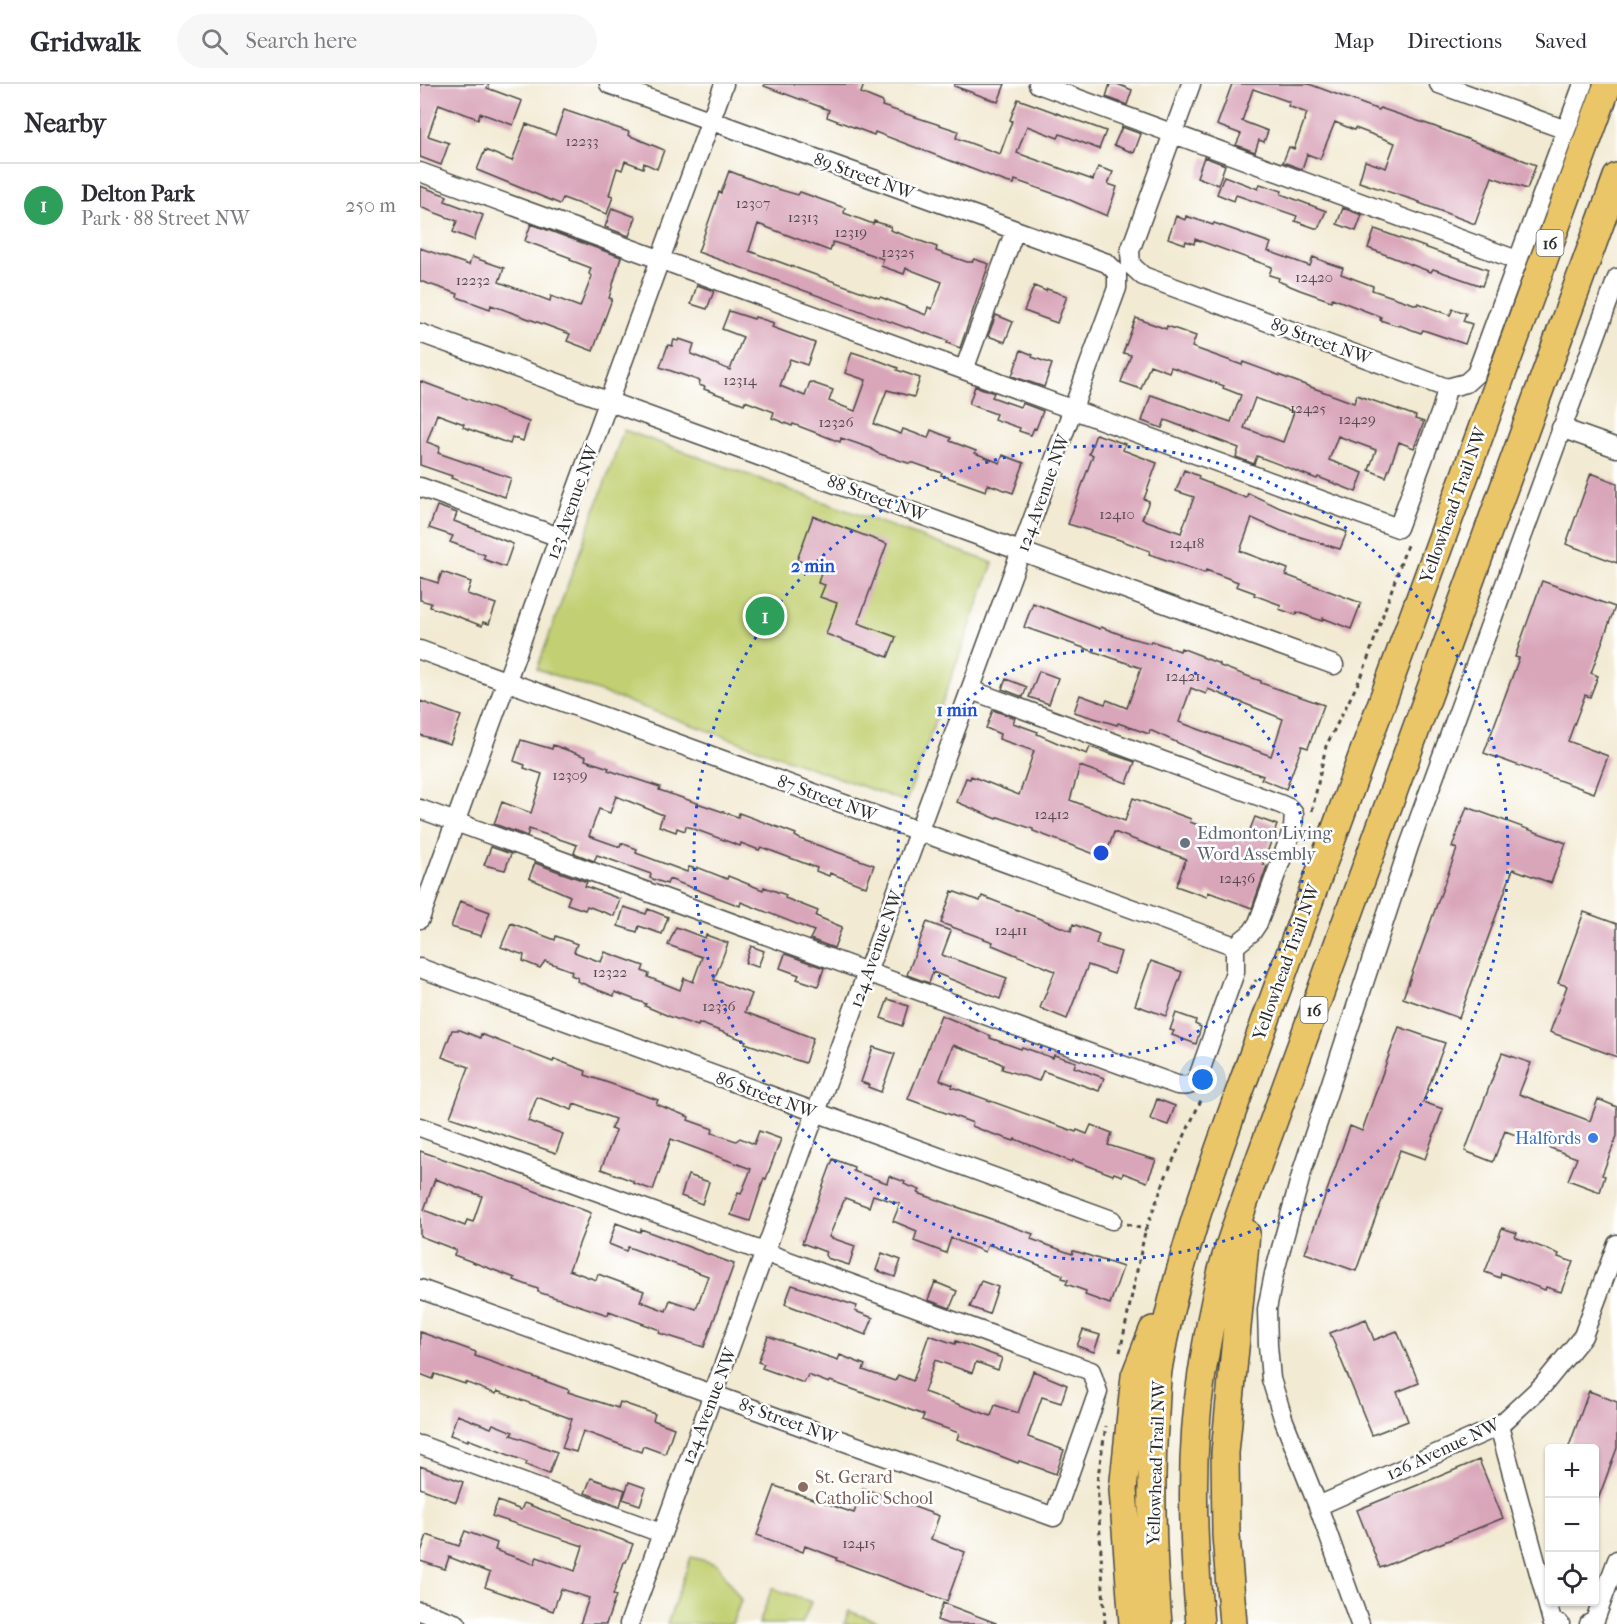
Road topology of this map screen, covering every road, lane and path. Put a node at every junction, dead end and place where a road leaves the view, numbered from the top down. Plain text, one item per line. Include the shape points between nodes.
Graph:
1 (609, 84) edge
2 (724, 84) edge
3 (1038, 84) edge
4 (1191, 84) edge
5 (1439, 84) edge
6 (1583, 84) edge
7 (1608, 84) edge
8 (711, 120) junction
9 (1566, 130) junction
10 (1173, 133) junction
11 (420, 172) edge
12 (1617, 177) edge
13 (1015, 230) junction
14 (660, 260) junction
15 (1517, 260) junction
16 (1124, 269) junction
17 (1617, 278) edge
18 (420, 333) edge
19 (964, 370) junction
20 (1447, 388) junction
21 (608, 402) junction
22 (1073, 409) junction
23 (1561, 428) junction
24 (1617, 448) edge
25 (420, 487) edge
26 (559, 537) junction
27 (1022, 550) junction
28 (420, 650) edge
29 (1334, 665) dead end
30 (507, 681) junction
31 (971, 690) junction
32 (420, 809) edge
33 (455, 821) junction
34 (920, 832) junction
35 (420, 919) edge
36 (1234, 946) junction
37 (420, 968) edge
38 (868, 971) junction
39 (816, 1113) junction
40 (420, 1127) edge
41 (1251, 1183) junction
42 (1112, 1220) dead end
43 (1617, 1244) edge
44 (766, 1252) junction
45 (1182, 1259) junction
46 (420, 1289) edge
47 (714, 1395) junction
48 (1499, 1426) junction
49 (420, 1445) edge
50 (1318, 1506) junction
51 (661, 1533) junction
52 (1617, 1560) edge
53 (420, 1611) edge
54 (457, 1624) edge
55 (629, 1624) edge
56 (1133, 1624) edge
57 (1158, 1624) edge
58 (1200, 1624) edge
59 (1233, 1624) edge
60 (1360, 1624) edge
61 (1560, 1624) edge
62 (1589, 1624) edge

1 - 8 street, 89 Street NW
2 - 8 street, 123 Avenue NW
3 - 10 street
4 - 10 street, 124 Avenue NW
5 - 9 street
6 - 9 street
7 - 45 highway, Yellowhead Trail NW / 16
8 - 13 street, 89 Street NW
8 - 14 street, 123 Avenue NW
9 - 15 street
10 - 15 street
10 - 16 street, 124 Avenue NW
11 - 14 street
12 - 41 highway, 16
13 - 16 street, 89 Street NW
13 - 19 street
14 - 19 street
14 - 21 street, 123 Avenue NW
15 - 20 street via 1476,374 1466,383
16 - 20 street, 89 Street NW
16 - 22 street, 124 Avenue NW
17 - 23 street
18 - 21 street, 88 Street NW
19 - 22 street
20 - 22 street via 1398,528
21 - 26 street, 123 Avenue NW
21 - 27 street, 88 Street NW
22 - 27 street, 124 Avenue NW
23 - 24 street
23 - 50 street via 1379,932 1303,1168 1274,1274 1268,1310 1271,1379
25 - 26 street
26 - 30 street, 123 Avenue NW
27 - 29 street, 88 Street NW
27 - 31 street, 124 Avenue NW
28 - 30 street, 87 Street NW
30 - 33 street, 123 Avenue NW
30 - 34 street, 87 Street NW
31 - 34 street, 124 Avenue NW
31 - 36 street via 1289,808 1294,814 1293,828 1258,923
32 - 33 street
33 - 35 street, 123 Avenue NW
33 - 38 street
34 - 36 street, 87 Street NW
34 - 38 street, 124 Avenue NW
36 - 38 street via 1235,972 1197,1080 1186,1086
37 - 39 street, 86 Street NW
38 - 39 street, 124 Avenue NW
39 - 42 street, 86 Street NW
39 - 44 street, 124 Avenue NW
40 - 44 street
41 - 58 highway, 16 via 1222,1270 1202,1374 1193,1502
41 - 59 highway via 1225,1453
43 - 48 street, 126 Avenue NW via 1583,1336 1543,1385
44 - 47 street, 124 Avenue NW
44 - 47 street, 85 Street NW via 1091,1371 1098,1392 1054,1517
45 - 56 highway via 1135,1376 1123,1490
45 - 57 highway, Yellowhead Trail NW / 16 via 1159,1366 1153,1442 1153,1564
46 - 47 street, 85 Street NW
47 - 51 street, 124 Avenue NW
48 - 50 street, 126 Avenue NW
48 - 61 street via 1552,1621
49 - 51 street
50 - 60 street
51 - 55 street, 124 Avenue NW
52 - 62 street via 1595,1620
53 - 54 street

